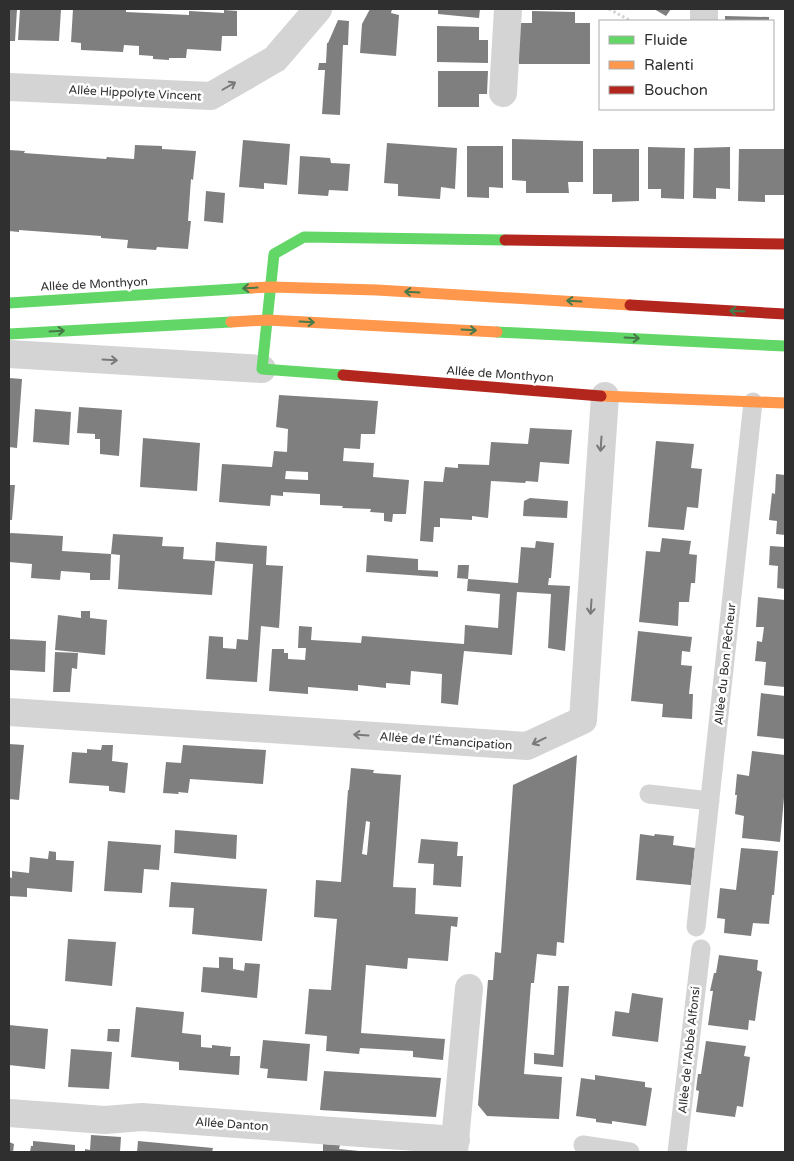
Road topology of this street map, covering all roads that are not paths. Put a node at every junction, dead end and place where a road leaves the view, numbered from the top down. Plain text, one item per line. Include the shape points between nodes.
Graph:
1 (318, 9) edge
2 (508, 9) edge
3 (9, 87) edge
4 (503, 93) dead end
5 (785, 244) edge
6 (271, 287) junction
7 (9, 303) edge
8 (785, 314) edge
9 (267, 320) junction
10 (9, 334) edge
11 (785, 346) edge
12 (9, 354) edge
13 (262, 369) junction
14 (604, 396) junction
15 (753, 402) junction
16 (785, 403) edge
17 (9, 712) edge
18 (649, 794) dead end
19 (710, 801) junction
20 (696, 927) dead end
21 (700, 949) dead end
22 (469, 988) dead end
23 (9, 1113) edge
24 (583, 1145) dead end
25 (455, 1146) edge
26 (630, 1152) edge
27 (677, 1152) edge

3 -> 1 street, Allée Hippolyte Vincent via 211,96 275,59
2 - 4 street
5 - 6 street via 304,237 274,254
6 -> 7 street, Allée de Monthyon
8 -> 6 street, Allée de Monthyon via 388,290
6 - 9 street
10 -> 9 street
9 -> 11 street
9 - 13 street
12 -> 13 street
13 - 14 street, Allée de Monthyon
14 - 15 street, Allée de Monthyon
14 -> 17 street, Allée de l'Émancipation via 583,720 527,746
15 - 16 street, Allée de Monthyon
15 - 19 lane, Allée du Bon Pêcheur
18 - 19 lane
19 - 20 lane, Allée du Bon Pêcheur
21 - 27 lane, Allée de l'Abbé Alfonsi
22 - 25 street, Allée Danton
23 - 25 street, Allée Danton via 105,1120 142,1117
24 - 26 lane

